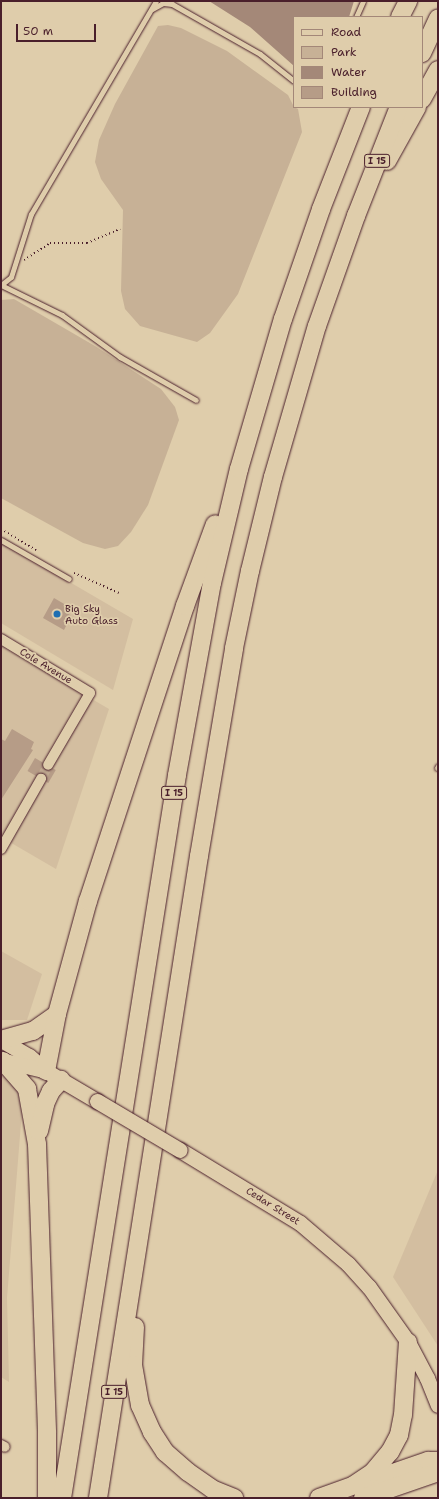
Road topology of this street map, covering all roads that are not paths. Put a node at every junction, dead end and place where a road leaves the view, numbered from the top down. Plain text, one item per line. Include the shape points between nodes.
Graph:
1 (156, 1) edge
2 (363, 1) edge
3 (407, 1) edge
4 (151, 10) junction
5 (356, 16) edge
6 (400, 16) edge
7 (438, 18) edge
8 (423, 51) edge
9 (438, 70) edge
10 (293, 80) edge
11 (423, 97) edge
12 (361, 108) edge
13 (399, 108) edge
14 (416, 108) edge
15 (356, 216) junction
16 (1, 285) edge
17 (196, 400) dead end
18 (250, 432) junction
19 (1, 540) edge
20 (69, 579) dead end
21 (1, 639) edge
22 (48, 765) tunnel mouth
23 (41, 779) tunnel mouth
24 (1, 849) edge
25 (57, 1014) junction
26 (1, 1040) edge
27 (2, 1060) edge
28 (46, 1071) junction
29 (61, 1080) junction
30 (37, 1144) junction
31 (131, 1287) junction
32 (408, 1342) junction
33 (438, 1406) edge
34 (438, 1461) edge
35 (438, 1472) edge
36 (326, 1496) edge
37 (47, 1498) edge
38 (62, 1498) edge
39 (98, 1498) edge
40 (234, 1498) edge
41 (363, 1498) edge

1 - 4 lane
2 - 5 lane
3 - 6 highway
4 - 10 lane via 163,2 172,4 260,54
4 - 16 lane via 31,214 11,277
7 - 8 highway
9 - 11 highway
12 - 18 highway, I 15 via 308,246
13 - 15 highway, I 15
14 - 15 highway
15 - 31 highway, I 15 via 294,401 250,571 234,648 199,856
16 - 17 lane via 62,315 120,357
18 - 25 highway via 182,614 88,901
18 - 38 highway, I 15 via 220,545 190,698
19 - 20 lane
21 - 22 street, Cole Avenue via 90,693
23 - 24 street
25 - 26 highway via 33,1031
25 - 28 highway
26 - 28 main road, Cedar Street via 29,1056
27 - 28 main road, Cedar Street
27 - 30 highway via 27,1089
28 - 29 main road, Cedar Street
29 - 30 highway via 51,1091 45,1104
29 - 32 main road, Cedar Street, bridge via 282,1211 316,1235 369,1287
30 - 37 highway
31 - 39 highway, I 15
31 - 40 highway via 138,1297 133,1365 140,1405 152,1432 165,1452 188,1472 212,1489
32 - 33 main road, Cedar Street
32 - 36 highway via 406,1396 396,1440 390,1452 373,1472 354,1485
34 - 36 highway via 428,1461
35 - 41 highway

